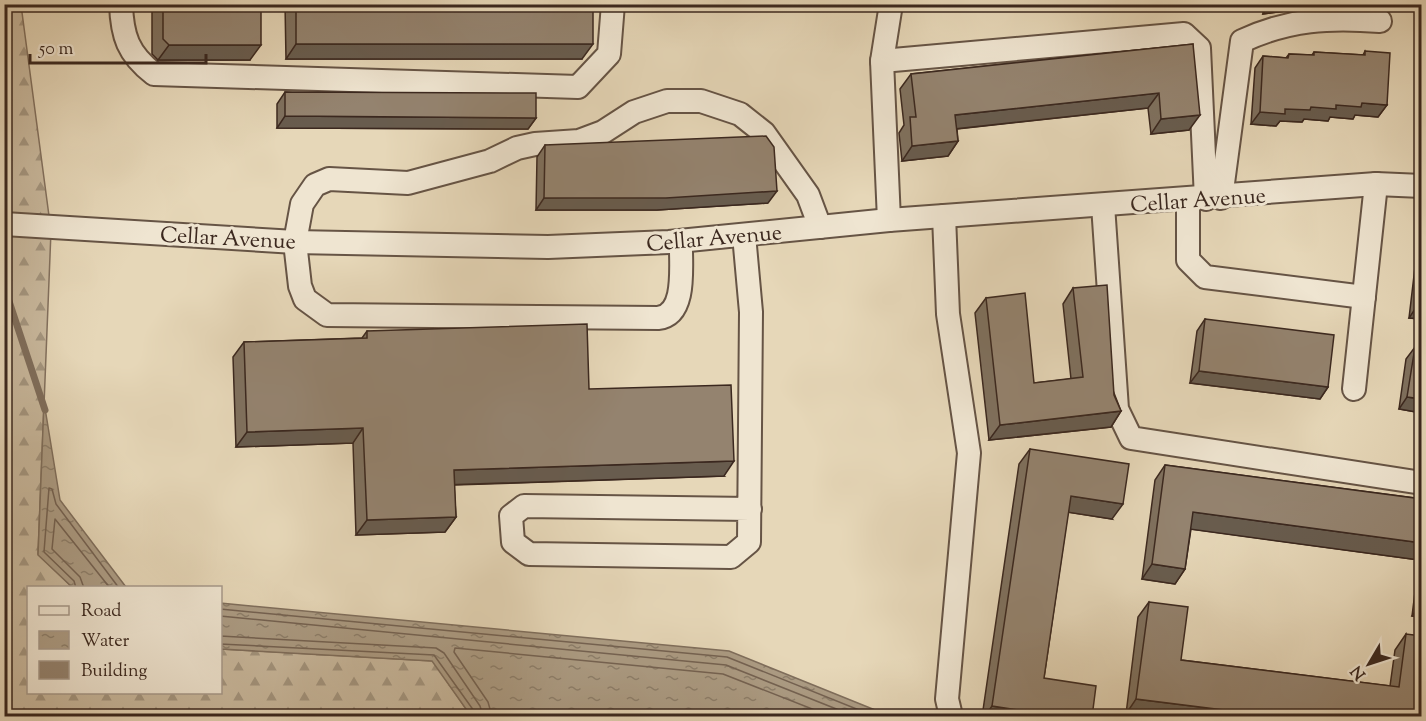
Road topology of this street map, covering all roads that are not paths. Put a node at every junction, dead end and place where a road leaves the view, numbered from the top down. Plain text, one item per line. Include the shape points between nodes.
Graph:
1 (121, 4) edge
2 (613, 4) edge
3 (891, 4) edge
4 (1335, 11) edge
5 (1380, 21) dead end
6 (882, 60) junction
7 (1376, 184) junction
8 (1422, 186) edge
9 (1205, 199) junction
10 (1103, 205) junction
11 (944, 216) junction
12 (889, 220) junction
13 (4, 224) edge
14 (820, 227) junction
15 (744, 235) junction
16 (681, 241) junction
17 (295, 242) junction
18 (1364, 297) junction
19 (1354, 389) dead end
20 (1422, 483) edge
21 (750, 509) junction
22 (951, 717) edge

1 - 2 street via 122,32 138,62 154,74 578,87 609,54
3 - 6 street
4 - 5 street
4 - 9 street via 1242,41
6 - 9 street via 1184,34 1199,48
6 - 12 street
7 - 8 street, Cellar Avenue
7 - 9 street, Cellar Avenue
7 - 18 street
9 - 10 street, Cellar Avenue
9 - 18 street via 1188,260 1205,277
10 - 11 street, Cellar Avenue
10 - 20 street via 1117,409 1131,438
11 - 12 street, Cellar Avenue
11 - 22 street via 948,314 969,453 947,699
12 - 14 street, Cellar Avenue
13 - 17 street, Cellar Avenue
14 - 15 street, Cellar Avenue
14 - 17 street via 808,195 764,133 740,114 701,101 667,101 634,112 603,132 579,141 526,146 490,161 408,183 329,179 315,185 302,204
15 - 16 street, Cellar Avenue
15 - 21 street via 751,312
16 - 17 street, Cellar Avenue via 548,247
16 - 17 street via 680,295 669,312 658,318 327,315 305,299
18 - 19 street
21 - 21 street via 749,542 731,557 529,554 513,542 511,516 524,506

